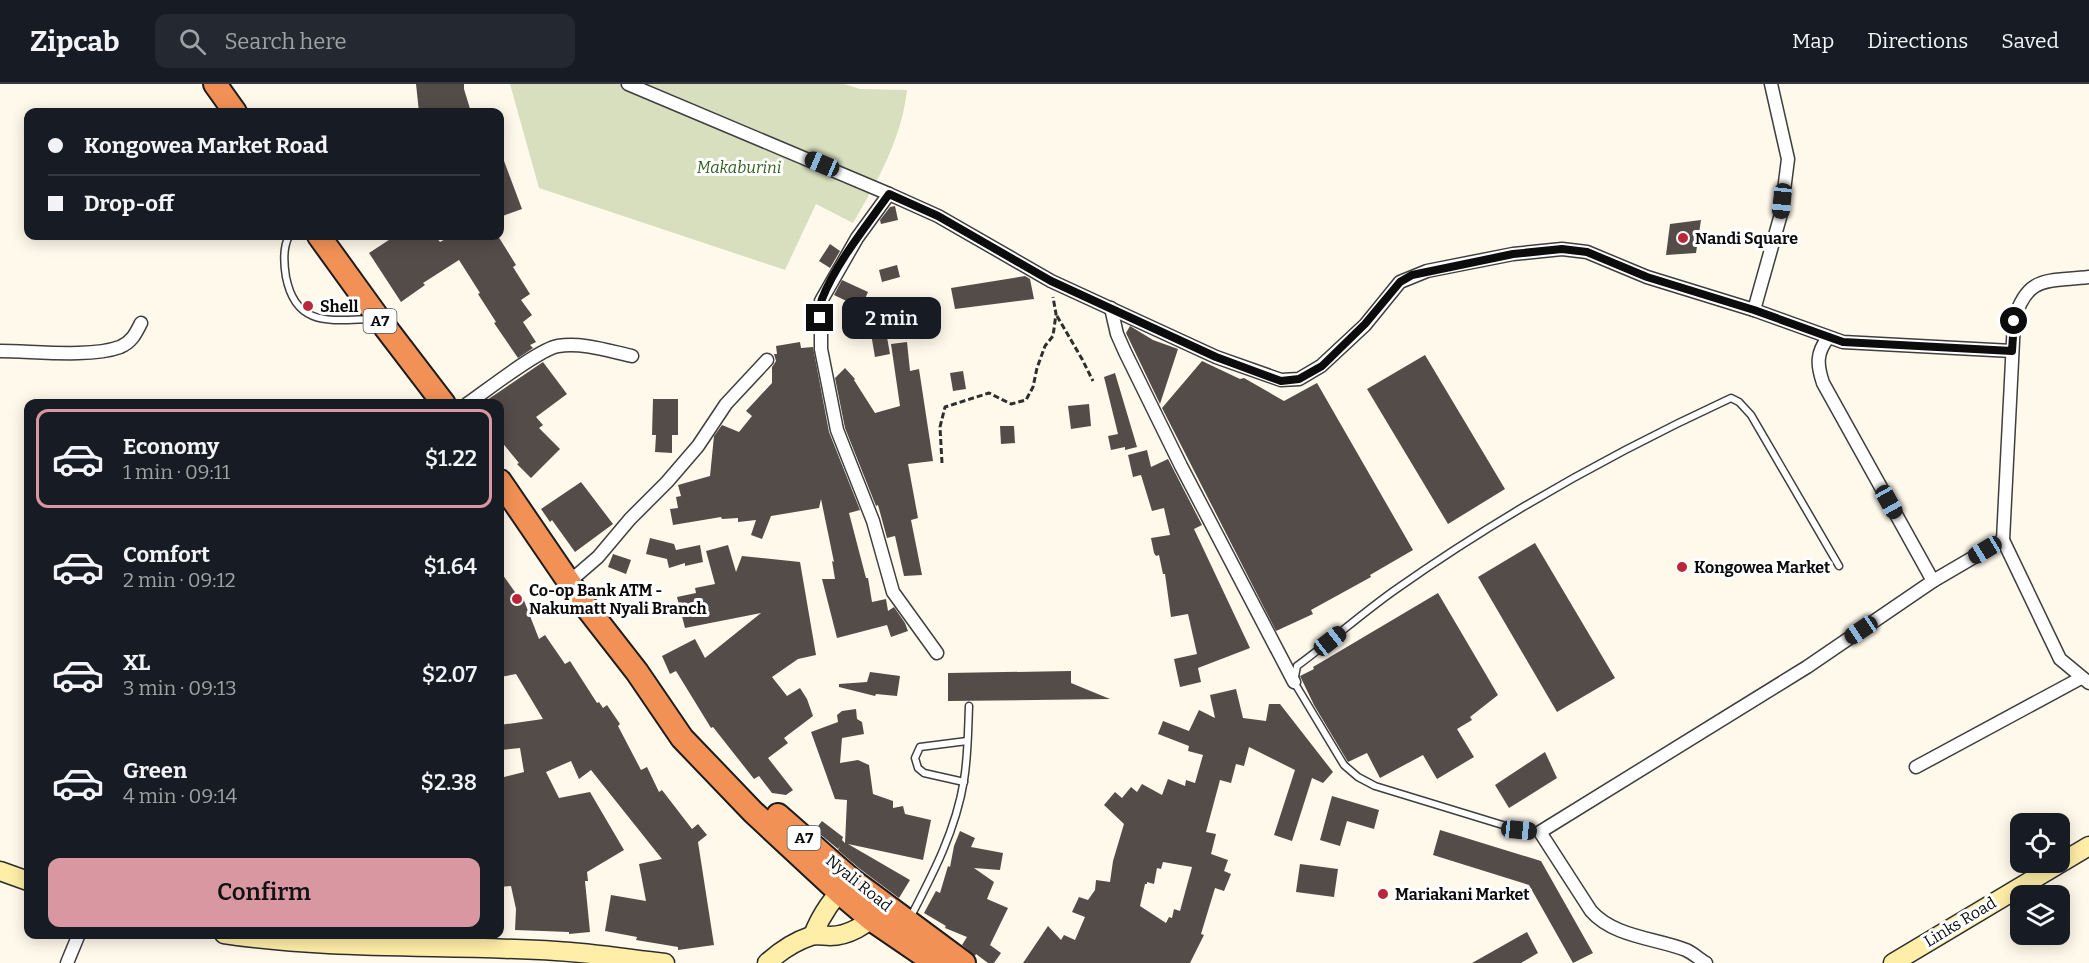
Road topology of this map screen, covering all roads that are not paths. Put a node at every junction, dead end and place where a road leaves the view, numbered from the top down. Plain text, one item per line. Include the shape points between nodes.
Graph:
1 (214, 84) edge
2 (628, 84) edge
3 (1771, 84) edge
4 (232, 108) edge
5 (889, 194) junction
6 (287, 240) edge
7 (323, 240) edge
8 (2089, 277) edge
9 (1112, 308) junction
10 (1754, 310) junction
11 (379, 319) junction
12 (141, 323) dead end
13 (1828, 338) junction
14 (0, 351) edge
15 (2012, 351) junction
16 (632, 356) dead end
17 (767, 360) dead end
18 (440, 399) edge
19 (474, 399) edge
20 (504, 487) edge
21 (2002, 540) junction
22 (1839, 566) dead end
23 (569, 582) junction
24 (1933, 582) junction
25 (937, 653) dead end
26 (2085, 681) edge
27 (1294, 682) junction
28 (969, 706) dead end
29 (967, 741) junction
30 (1916, 767) dead end
31 (964, 782) junction
32 (1540, 832) junction
33 (2089, 846) edge
34 (0, 871) edge
35 (24, 880) edge
36 (846, 886) junction
37 (878, 912) junction
38 (909, 922) junction
39 (813, 935) junction
40 (77, 939) edge
41 (254, 939) edge
42 (329, 939) edge
43 (67, 963) edge
44 (665, 963) edge
45 (767, 963) edge
46 (935, 963) edge
47 (964, 963) edge
48 (1706, 963) edge
49 (1893, 963) edge

1 - 4 highway
2 - 5 street
3 - 10 street via 1788,159 1779,222
5 - 9 street via 938,216 1051,281
5 - 25 street via 857,238 821,301 821,349 837,430 873,521 893,592
6 - 11 lane via 285,268 290,294 297,306 309,315 328,320
7 - 11 highway, A7
8 - 15 street via 2038,283 2027,291 2014,321
9 - 10 street via 1216,357 1281,381 1299,379 1322,366 1400,282 1427,271 1513,254 1562,249 1587,252 1647,277
9 - 27 street via 1125,352
10 - 13 street
11 - 18 highway, A7
12 - 14 street via 133,338 104,350
13 - 15 street via 1857,344
13 - 24 street via 1818,359 1823,383
15 - 21 street
16 - 19 street via 557,346
17 - 23 street via 726,404 698,446 667,482 598,557
20 - 23 highway, Nyali Road / A7
21 - 24 street
21 - 26 street via 2060,659
22 - 27 lane via 1751,415 1731,398 1571,479 1439,561 1298,666
23 - 36 highway, Nyali Road / A7 via 656,698
24 - 32 street via 1807,667
26 - 30 street
27 - 32 lane via 1344,765 1358,777 1375,786 1519,830
28 - 29 lane
29 - 31 lane
29 - 31 lane via 920,747 915,758 924,772
31 - 38 lane via 941,858
32 - 48 street via 1600,921 1688,951
33 - 49 main road, Links Road
34 - 35 main road
36 - 37 highway, Nyali Road / A7
36 - 39 main road via 818,921
37 - 38 highway, Nyali Road / A7
37 - 39 main road via 839,935
37 - 46 highway, Nyali Road / A7
38 - 47 highway, Nyali Road / A7
39 - 45 main road
40 - 43 street
41 - 42 main road
42 - 44 main road via 557,951

